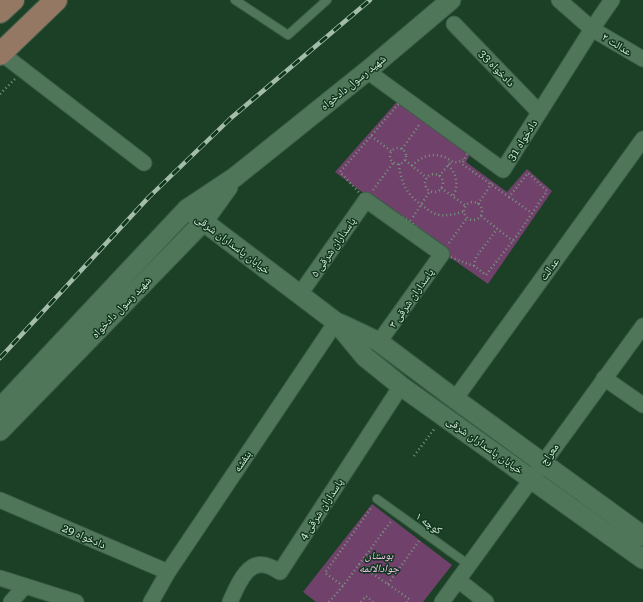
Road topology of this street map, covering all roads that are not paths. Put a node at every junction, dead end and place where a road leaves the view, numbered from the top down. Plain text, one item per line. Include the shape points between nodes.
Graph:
1 (13, 0) edge
2 (56, 0) edge
3 (235, 0) edge
4 (327, 0) edge
5 (451, 0) edge
6 (559, 0) edge
7 (612, 0) edge
8 (0, 12) edge
9 (454, 24) dead end
10 (592, 29) junction
11 (0, 53) edge
12 (643, 59) edge
13 (367, 71) junction
14 (539, 112) junction
15 (643, 139) edge
16 (144, 163) dead end
17 (235, 177) junction
18 (187, 209) junction
19 (203, 222) junction
20 (442, 254) joint
21 (300, 294) junction
22 (336, 322) junction
23 (643, 326) edge
24 (379, 342) junction
25 (604, 378) junction
26 (401, 386) junction
27 (455, 399) junction
28 (643, 405) edge
29 (0, 408) edge
30 (0, 431) edge
31 (543, 463) junction
32 (531, 478) junction
33 (377, 499) road end
34 (0, 500) edge
35 (643, 536) edge
36 (643, 559) edge
37 (469, 564) junction
38 (168, 572) junction
39 (0, 578) edge
40 (458, 580) junction
41 (25, 586) junction
42 (11, 602) edge
43 (76, 602) edge
44 (151, 602) edge
45 (230, 602) edge
46 (442, 602) edge
47 (486, 602) edge

1 - 8 main road
2 - 11 main road
3 - 4 lane via 288,35
5 - 13 street, شهید رسول دادخواه
6 - 10 street, عدالت ۲
7 - 10 street, دادخواه 31
9 - 14 street, دادخواه 33
10 - 12 street, عدالت ۲
10 - 14 street, دادخواه 31
11 - 16 street
13 - 14 street, دادخواه 31 via 503,170
13 - 17 street, شهید رسول دادخواه
15 - 27 street, عدالت
17 - 18 street, شهید رسول دادخواه
17 - 19 street, شهید رسول دادخواه
18 - 19 street, خیابان پاسداران شرقی
18 - 29 street, شهید رسول دادخواه
19 - 21 street, خیابان پاسداران شرقی
19 - 30 street, شهید رسول دادخواه
20 - 21 street, پاسداران شرقی ۵ via 366,200
20 - 24 street, پاسداران شرقی ۳
21 - 22 street, خیابان پاسداران شرقی
22 - 24 street, خیابان پاسداران شرقی
22 - 26 street, خیابان پاسداران شرقی via 366,357
22 - 38 street, بنفشه
23 - 25 street, معراج
24 - 27 street, خیابان پاسداران شرقی
25 - 28 street
25 - 31 street, معراج
26 - 32 street, خیابان پاسداران شرقی
26 - 45 street, پاسداران شرقی 4 via 280,572 268,565 250,568
27 - 31 street, خیابان پاسداران شرقی
31 - 32 street, معراج
31 - 35 street, خیابان پاسداران شرقی
32 - 36 street, خیابان پاسداران شرقی
32 - 37 street, معراج
33 - 37 lane, کوچه ۱
34 - 38 street, دادخواه 29
37 - 40 street, معراج
38 - 44 street, بنفشه
39 - 41 street
40 - 46 street, معراج
40 - 47 street
41 - 42 street
41 - 43 street

